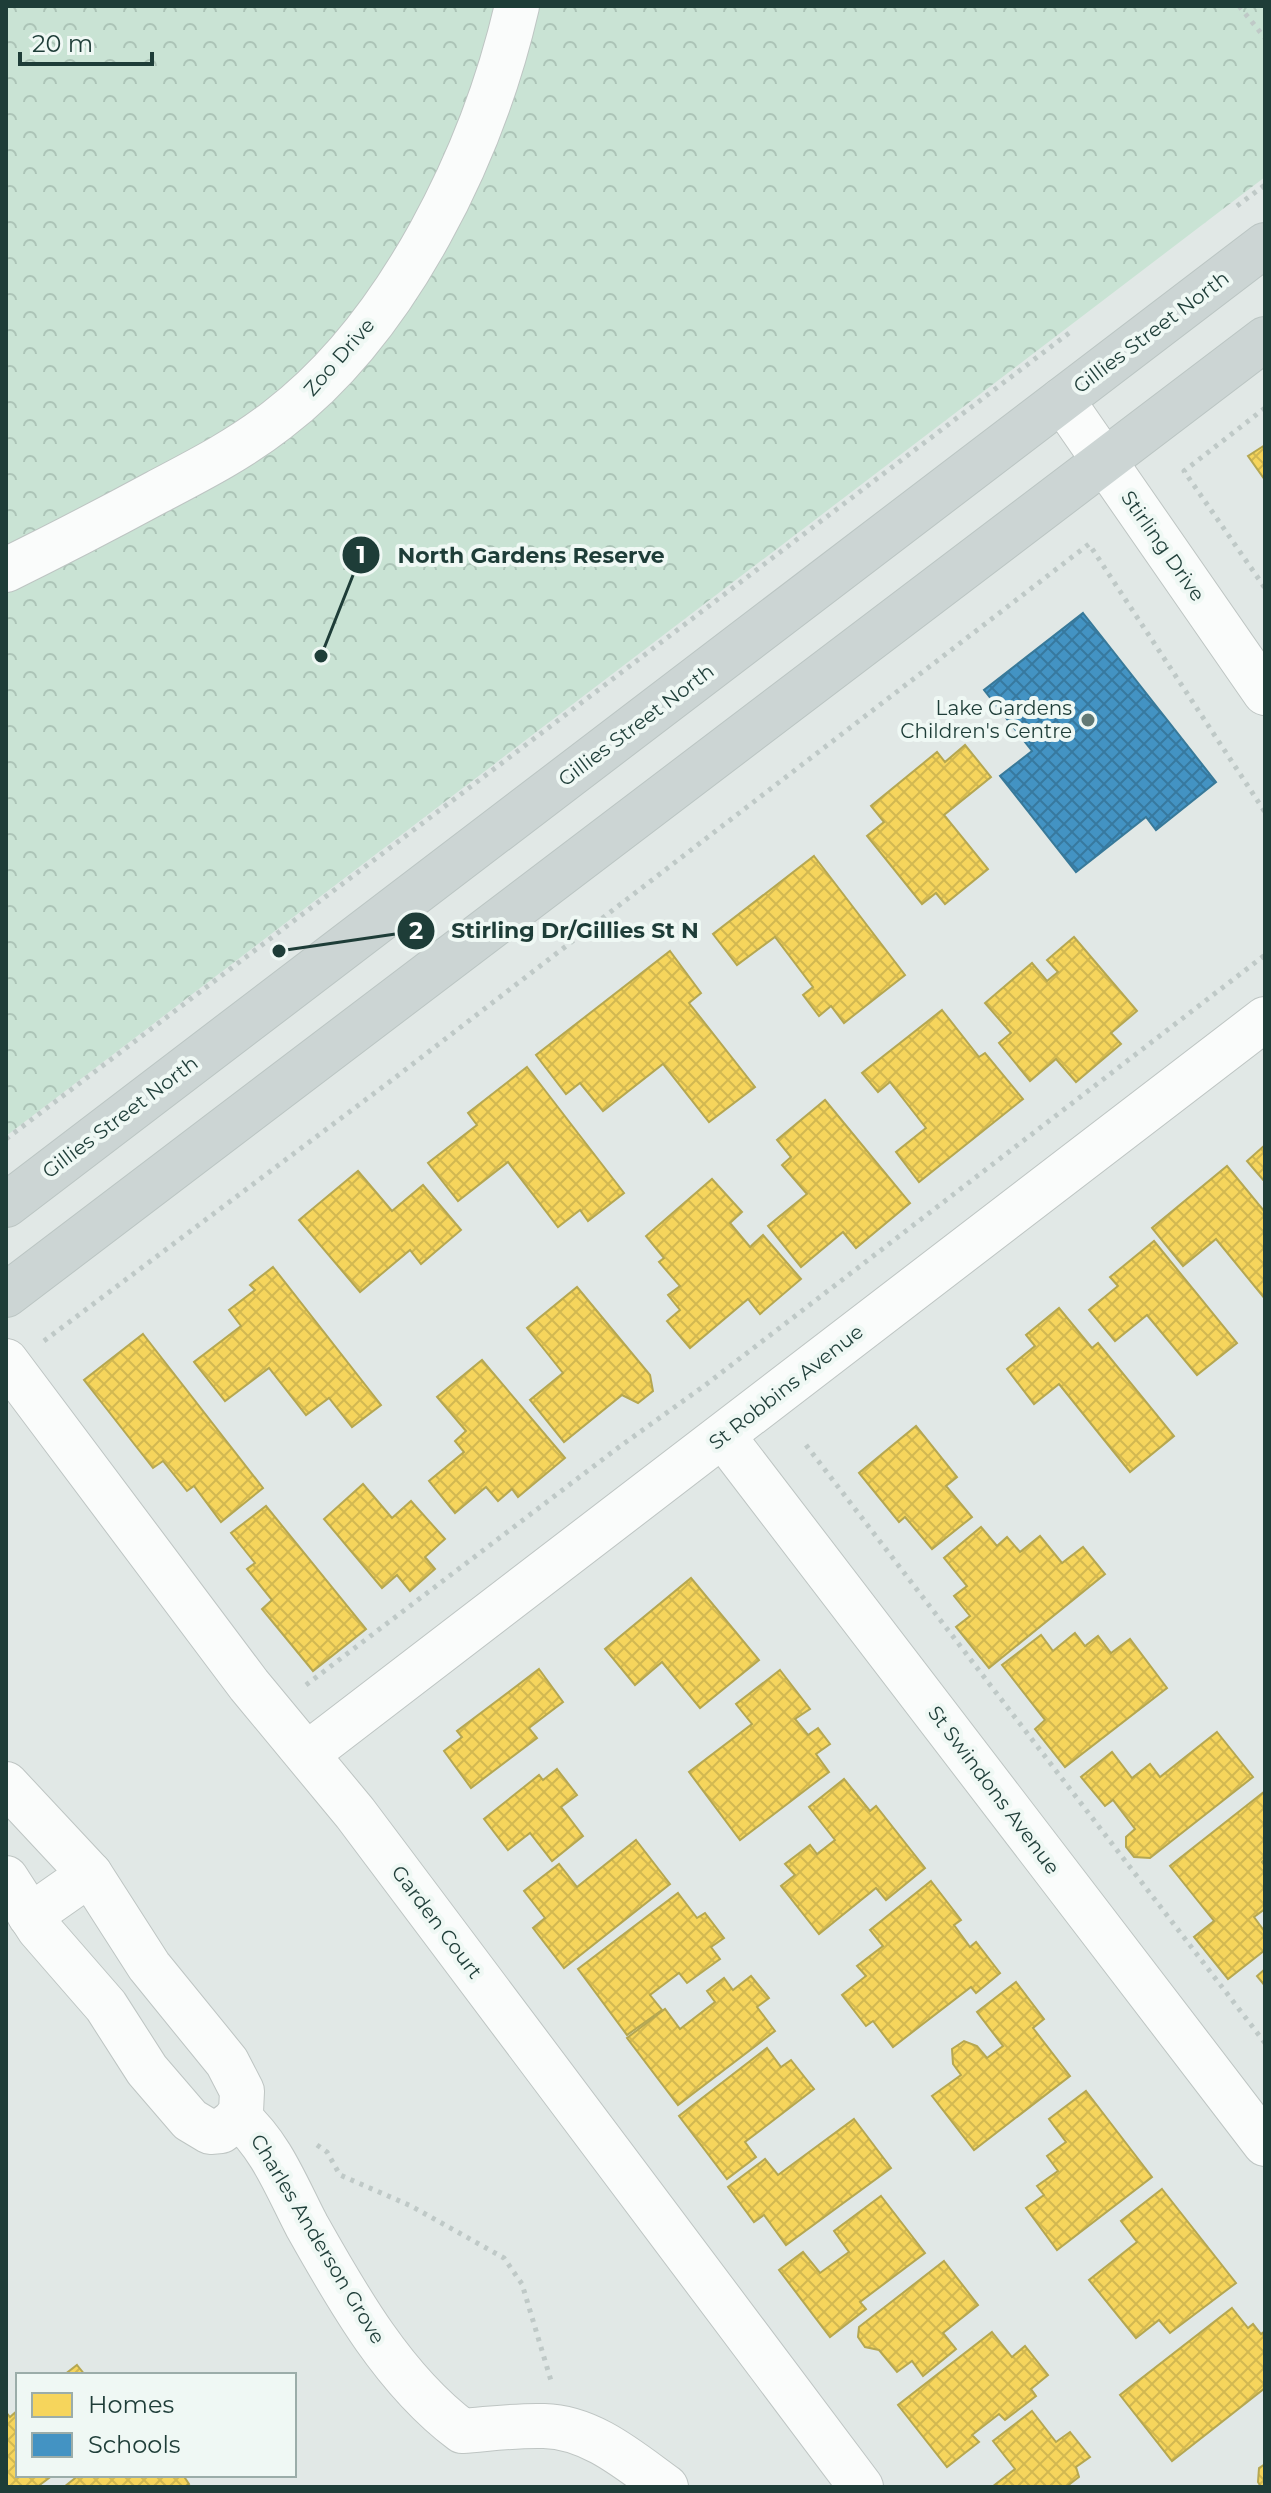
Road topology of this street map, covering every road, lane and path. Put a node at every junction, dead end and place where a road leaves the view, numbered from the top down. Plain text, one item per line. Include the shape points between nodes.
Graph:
1 (517, 6) edge
2 (1239, 6) edge
3 (1265, 38) edge
4 (1265, 185) edge
5 (1227, 214) dead end
6 (1265, 245) edge
7 (1075, 329) dead end
8 (1265, 339) edge
9 (1062, 400) junction
10 (1265, 408) edge
11 (1104, 461) junction
12 (6, 570) edge
13 (1265, 588) edge
14 (1265, 693) edge
15 (1265, 812) edge
16 (1265, 955) edge
17 (1265, 1019) edge
18 (6, 1139) edge
19 (6, 1205) edge
20 (6, 1295) edge
21 (24, 1352) edge
22 (723, 1436) junction
23 (806, 1445) dead end
24 (302, 1688) dead end
25 (307, 1754) junction
26 (6, 1784) edge
27 (90, 1874) junction
28 (6, 1878) edge
29 (30, 1916) junction
30 (1265, 2043) edge
31 (214, 2044) junction
32 (161, 2087) junction
33 (238, 2117) junction
34 (314, 2143) dead end
35 (1265, 2144) edge
36 (554, 2390) dead end
37 (666, 2487) edge
38 (861, 2487) edge

1 - 12 street, Zoo Drive via 487,108 457,181 396,287 335,365 294,407 221,458
2 - 3 path
4 - 5 path
6 - 9 main road, Gillies Street North
7 - 18 path
8 - 11 main road
9 - 11 street, Stirling Drive
9 - 19 main road, Gillies Street North
10 - 13 path via 1184,471
11 - 14 street, Stirling Drive
11 - 20 main road
15 - 21 path via 1089,544 388,1083
16 - 24 path
17 - 22 street, St Robbins Avenue
21 - 25 street, Garden Court via 249,1685
22 - 25 street, St Robbins Avenue
22 - 35 street, St Swindons Avenue
23 - 30 path
25 - 38 street, Garden Court
26 - 27 street, Charles Anderson Grove
27 - 29 street
27 - 31 street, Charles Anderson Grove via 149,1966
28 - 29 street, Charles Anderson Grove
29 - 32 street, Charles Anderson Grove via 106,2006
31 - 32 street
31 - 33 street, Charles Anderson Grove via 240,2085
32 - 33 street, Charles Anderson Grove via 204,2130 221,2131
33 - 37 street, Charles Anderson Grove via 262,2143 330,2266 392,2360 444,2418 462,2431 569,2429 592,2437
34 - 36 path via 327,2152 340,2175 411,2206 504,2258 522,2284

